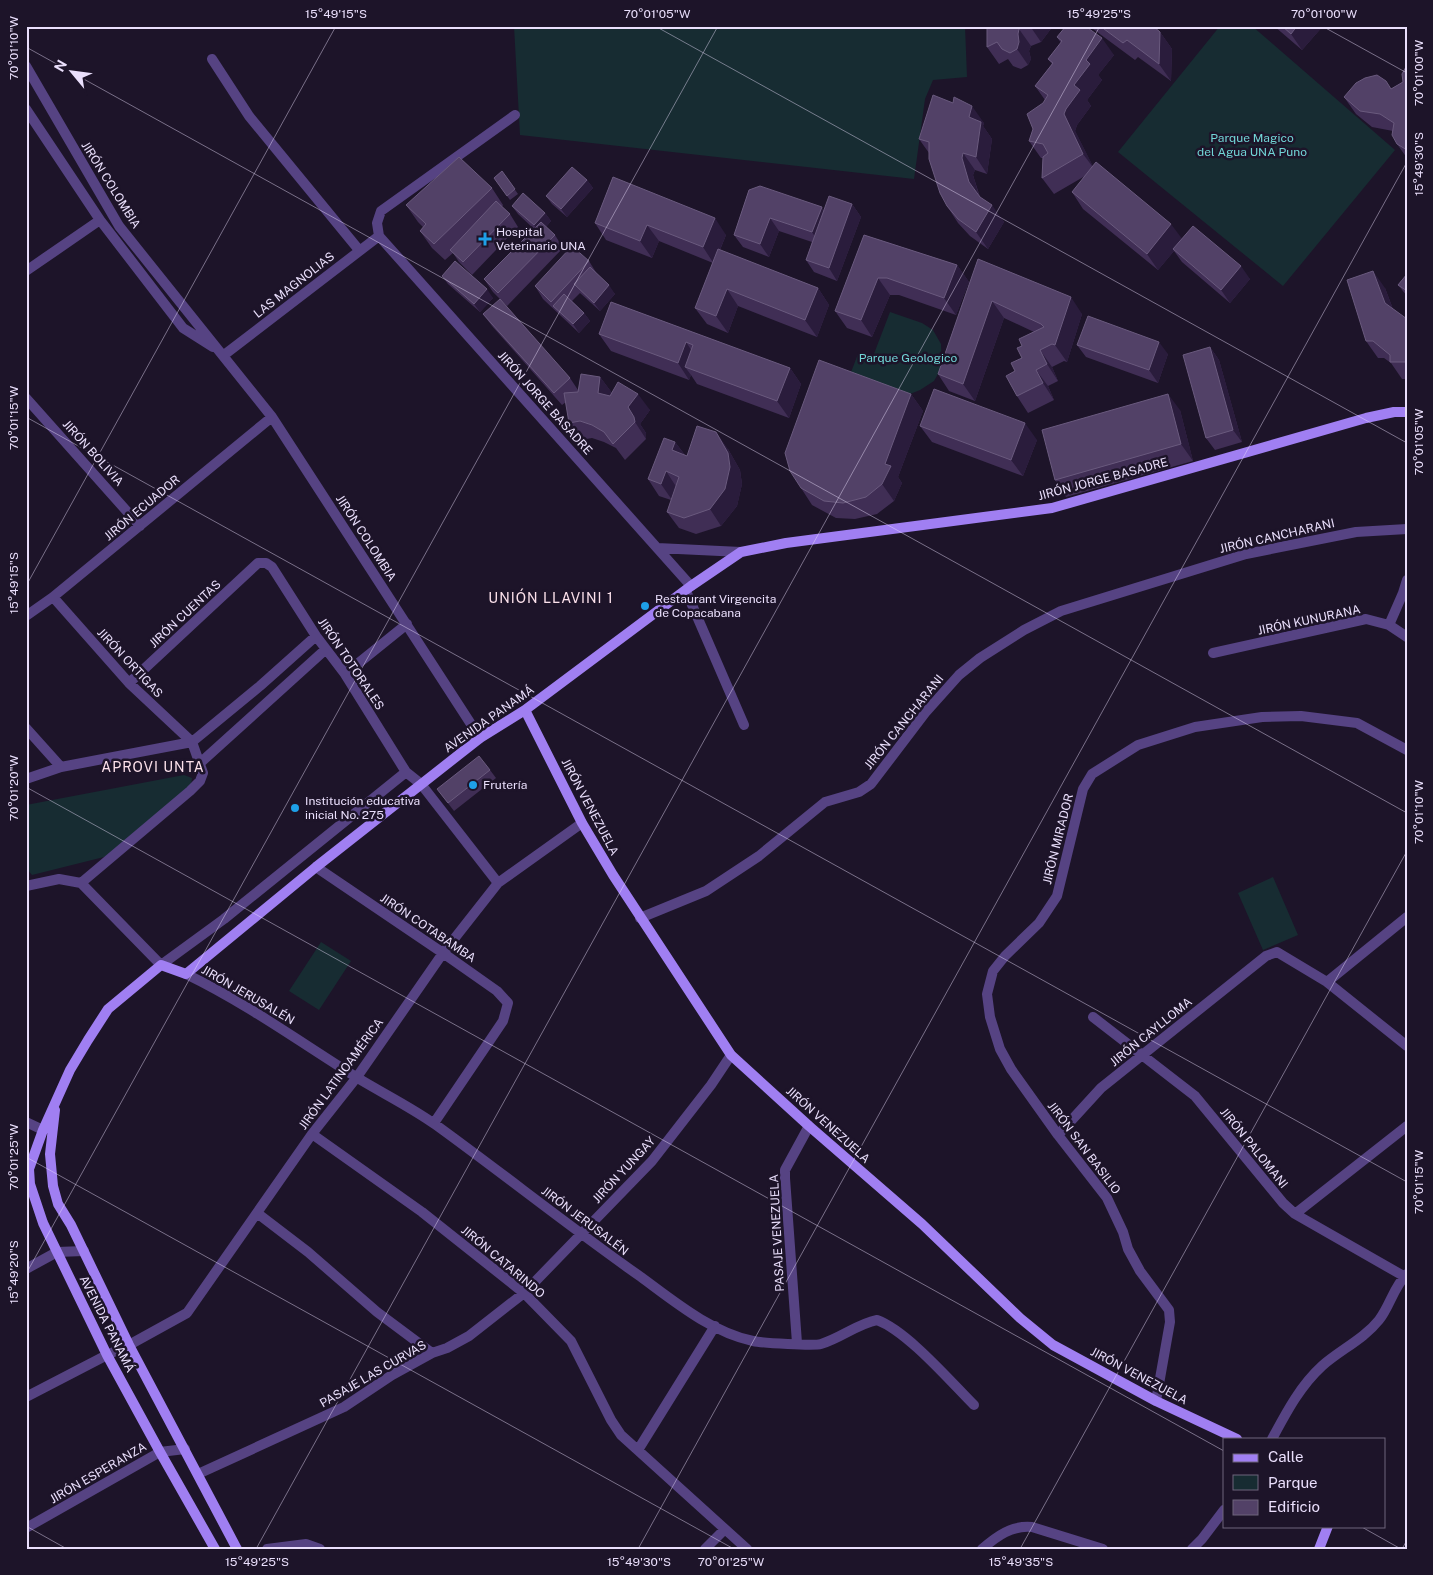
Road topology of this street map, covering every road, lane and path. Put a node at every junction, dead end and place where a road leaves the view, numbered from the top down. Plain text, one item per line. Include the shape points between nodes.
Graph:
1 (212, 59) dead end
2 (26, 66) edge
3 (26, 108) edge
4 (515, 115) dead end
5 (37, 126) junction
6 (26, 130) edge
7 (100, 220) junction
8 (379, 236) junction
9 (359, 250) junction
10 (26, 271) edge
11 (224, 355) junction
12 (26, 398) edge
13 (1407, 412) edge
14 (272, 417) junction
15 (140, 526) junction
16 (1407, 529) edge
17 (657, 548) junction
18 (741, 552) junction
19 (258, 563) joint
20 (1407, 580) edge
21 (688, 589) junction
22 (53, 597) junction
23 (26, 616) edge
24 (408, 624) junction
25 (1389, 624) junction
26 (316, 636) junction
27 (1407, 637) edge
28 (326, 649) junction
29 (1213, 653) dead end
30 (345, 674) junction
31 (129, 683) junction
32 (526, 710) junction
33 (744, 725) dead end
34 (26, 728) edge
35 (480, 738) junction
36 (192, 742) junction
37 (1407, 750) edge
38 (199, 764) junction
39 (61, 767) junction
40 (406, 772) junction
41 (26, 779) edge
42 (421, 784) junction
43 (582, 824) junction
44 (316, 867) junction
45 (81, 883) junction
46 (498, 883) junction
47 (26, 886) edge
48 (1407, 917) edge
49 (640, 918) junction
50 (1016, 946) joint
51 (443, 953) junction
52 (161, 965) junction
53 (186, 974) junction
54 (1327, 982) junction
55 (1093, 1017) dead end
56 (1407, 1046) edge
57 (730, 1054) junction
58 (1142, 1056) junction
59 (357, 1077) junction
60 (56, 1099) junction
61 (26, 1122) edge
62 (434, 1123) junction
63 (809, 1126) junction
64 (1407, 1126) edge
65 (43, 1130) junction
66 (312, 1134) junction
67 (1058, 1135) junction
68 (28, 1170) edge
69 (257, 1213) junction
70 (1295, 1214) junction
71 (580, 1235) junction
72 (84, 1251) junction
73 (57, 1252) junction
74 (26, 1270) edge
75 (1406, 1276) edge
76 (524, 1293) junction
77 (715, 1326) junction
78 (796, 1343) junction
79 (129, 1345) junction
80 (432, 1353) junction
81 (107, 1354) junction
82 (26, 1397) edge
83 (1156, 1401) junction
84 (974, 1405) dead end
85 (1235, 1438) edge
86 (1273, 1438) edge
87 (185, 1449) junction
88 (638, 1450) junction
89 (160, 1452) junction
90 (198, 1474) junction
91 (1223, 1511) edge
92 (26, 1528) edge
93 (1327, 1528) edge
94 (725, 1529) junction
95 (1061, 1535) junction
96 (215, 1549) edge
97 (237, 1549) edge
98 (267, 1549) edge
99 (320, 1549) edge
100 (705, 1549) edge
101 (747, 1549) edge
102 (982, 1549) edge
103 (1078, 1549) edge
104 (1103, 1549) edge
105 (1192, 1549) edge
106 (1320, 1549) edge

1 - 9 street via 250,116
2 - 11 street, JIRÓN COLOMBIA via 119,226
3 - 5 street, JIRÓN COLOMBIA
4 - 8 street via 381,211
5 - 6 street
5 - 7 street, JIRÓN COLOMBIA
7 - 10 street
7 - 11 street, JIRÓN COLOMBIA via 183,328
8 - 9 street, LAS MAGNOLIAS
8 - 17 street, JIRÓN JORGE BASADRE
9 - 11 street, LAS MAGNOLIAS
11 - 14 street, JIRÓN COLOMBIA
12 - 15 street, JIRÓN BOLIVIA
13 - 18 street, JIRÓN JORGE BASADRE via 1366,418 1052,508 806,540
14 - 15 street, JIRÓN ECUADOR
14 - 24 street, JIRÓN COLOMBIA
15 - 22 street, JIRÓN ECUADOR
16 - 49 street, JIRÓN CANCHARANI via 1356,532 1246,554 1061,611 1024,630 959,675 925,713 871,784 859,792 826,802 759,856 706,891
17 - 18 street
17 - 21 street, JIRÓN JORGE BASADRE
18 - 21 street, AVENIDA PANAMÁ
19 - 26 street, JIRÓN TOTORALES via 272,567
19 - 31 street, JIRÓN CUENTAS
20 - 25 street
21 - 32 street, AVENIDA PANAMÁ
21 - 33 street, JIRÓN JORGE BASADRE
22 - 23 street, JIRÓN ECUADOR
22 - 31 street, JIRÓN ORTIGAS
24 - 30 street
24 - 35 street, JIRÓN COLOMBIA
25 - 27 street, JIRÓN KUNURANA
25 - 29 street, JIRÓN KUNURANA via 1366,619
26 - 28 street, JIRÓN TOTORALES
26 - 36 street
28 - 30 street, JIRÓN TOTORALES
28 - 38 street
30 - 40 street, JIRÓN TOTORALES
31 - 36 street, JIRÓN ORTIGAS
32 - 35 street, AVENIDA PANAMÁ
32 - 43 street, JIRÓN VENEZUELA
34 - 39 street
35 - 42 street, AVENIDA PANAMÁ
36 - 38 street
36 - 39 street
37 - 50 street, JIRÓN MIRADOR via 1357,723 1301,716 1262,717 1195,727 1138,745 1092,774 1083,788 1057,896 1039,923
38 - 45 street via 203,773 200,782
39 - 41 street
40 - 42 street, JIRÓN TOTORALES
40 - 52 street, AVENIDA PANAMÁ via 224,919
42 - 44 street, AVENIDA PANAMÁ
42 - 46 street, JIRÓN TOTORALES
43 - 46 street, JIRÓN LATINOAMÉRICA
43 - 49 street, JIRÓN VENEZUELA
44 - 51 street, JIRÓN COTABAMBA
44 - 53 street, AVENIDA PANAMÁ
45 - 47 street via 59,879
45 - 52 street
46 - 51 street, JIRÓN LATINOAMÉRICA
48 - 54 street
49 - 57 street, JIRÓN VENEZUELA
50 - 67 street, JIRÓN SAN BASILIO via 993,971 987,994 990,1017 1000,1049 1011,1069
51 - 59 street, JIRÓN LATINOAMÉRICA
51 - 62 street, JIRÓN COTABAMBA via 508,1003 503,1022
52 - 53 street
52 - 60 street, AVENIDA PANAMÁ via 108,1009
53 - 59 street, JIRÓN JERUSALÉN via 253,1010
54 - 56 street
54 - 58 street, JIRÓN CAYLLOMA via 1285,955 1277,952 1266,956
55 - 58 street, JIRÓN PALOMANI
57 - 63 street, JIRÓN VENEZUELA
57 - 71 street, JIRÓN YUNGAY via 706,1092 652,1161
58 - 67 street, JIRÓN CAYLLOMA via 1101,1088
58 - 70 street, JIRÓN PALOMANI via 1195,1096
59 - 62 street, JIRÓN JERUSALÉN
59 - 66 street, JIRÓN LATINOAMÉRICA
60 - 65 street, AVENIDA PANAMÁ
60 - 72 street, AVENIDA PANAMÁ via 50,1154 53,1186 58,1204
61 - 65 street
62 - 71 street, JIRÓN JERUSALÉN
63 - 78 street, PASAJE VENEZUELA via 785,1170
63 - 83 street, JIRÓN VENEZUELA via 922,1224 1020,1318 1053,1344
64 - 70 street
65 - 68 street, AVENIDA PANAMÁ
66 - 69 street, JIRÓN LATINOAMÉRICA
66 - 76 street, JIRÓN CATARINDO via 422,1212
67 - 83 street, JIRÓN SAN BASILIO via 1107,1198 1124,1232 1128,1249 1168,1310 1170,1322
68 - 73 street, AVENIDA PANAMÁ via 43,1224
69 - 79 street, JIRÓN LATINOAMÉRICA via 187,1313
69 - 80 street
70 - 75 street, JIRÓN PALOMANI
71 - 76 street, JIRÓN YUNGAY
71 - 77 street, JIRÓN JERUSALÉN via 690,1313
72 - 73 street
72 - 79 street, AVENIDA PANAMÁ
73 - 74 street
73 - 81 street, AVENIDA PANAMÁ
75 - 86 street via 1380,1320 1320,1368 1306,1384
76 - 80 street, PASAJE LAS CURVAS via 469,1336
76 - 88 street, JIRÓN CATARINDO via 571,1341 611,1420 621,1435
77 - 78 street, JIRÓN JERUSALÉN via 755,1342
77 - 88 street
78 - 84 street, JIRÓN JERUSALÉN via 820,1345 877,1320 918,1350
79 - 81 street, JIRÓN LATINOAMÉRICA
79 - 87 street, AVENIDA PANAMÁ
80 - 90 street, PASAJE LAS CURVAS via 344,1407
81 - 82 street, JIRÓN LATINOAMÉRICA
81 - 89 street, AVENIDA PANAMÁ
83 - 85 street, JIRÓN VENEZUELA
87 - 89 street, JIRÓN ESPERANZA
87 - 90 street, AVENIDA PANAMÁ
88 - 94 street, JIRÓN CATARINDO
89 - 92 street, JIRÓN ESPERANZA
89 - 96 street, AVENIDA PANAMÁ
90 - 97 street, AVENIDA PANAMÁ
91 - 105 street
93 - 106 street
94 - 100 street
94 - 101 street, JIRÓN CATARINDO
95 - 102 street via 1022,1526 1003,1532
95 - 103 street
95 - 104 street
98 - 99 street via 306,1544

